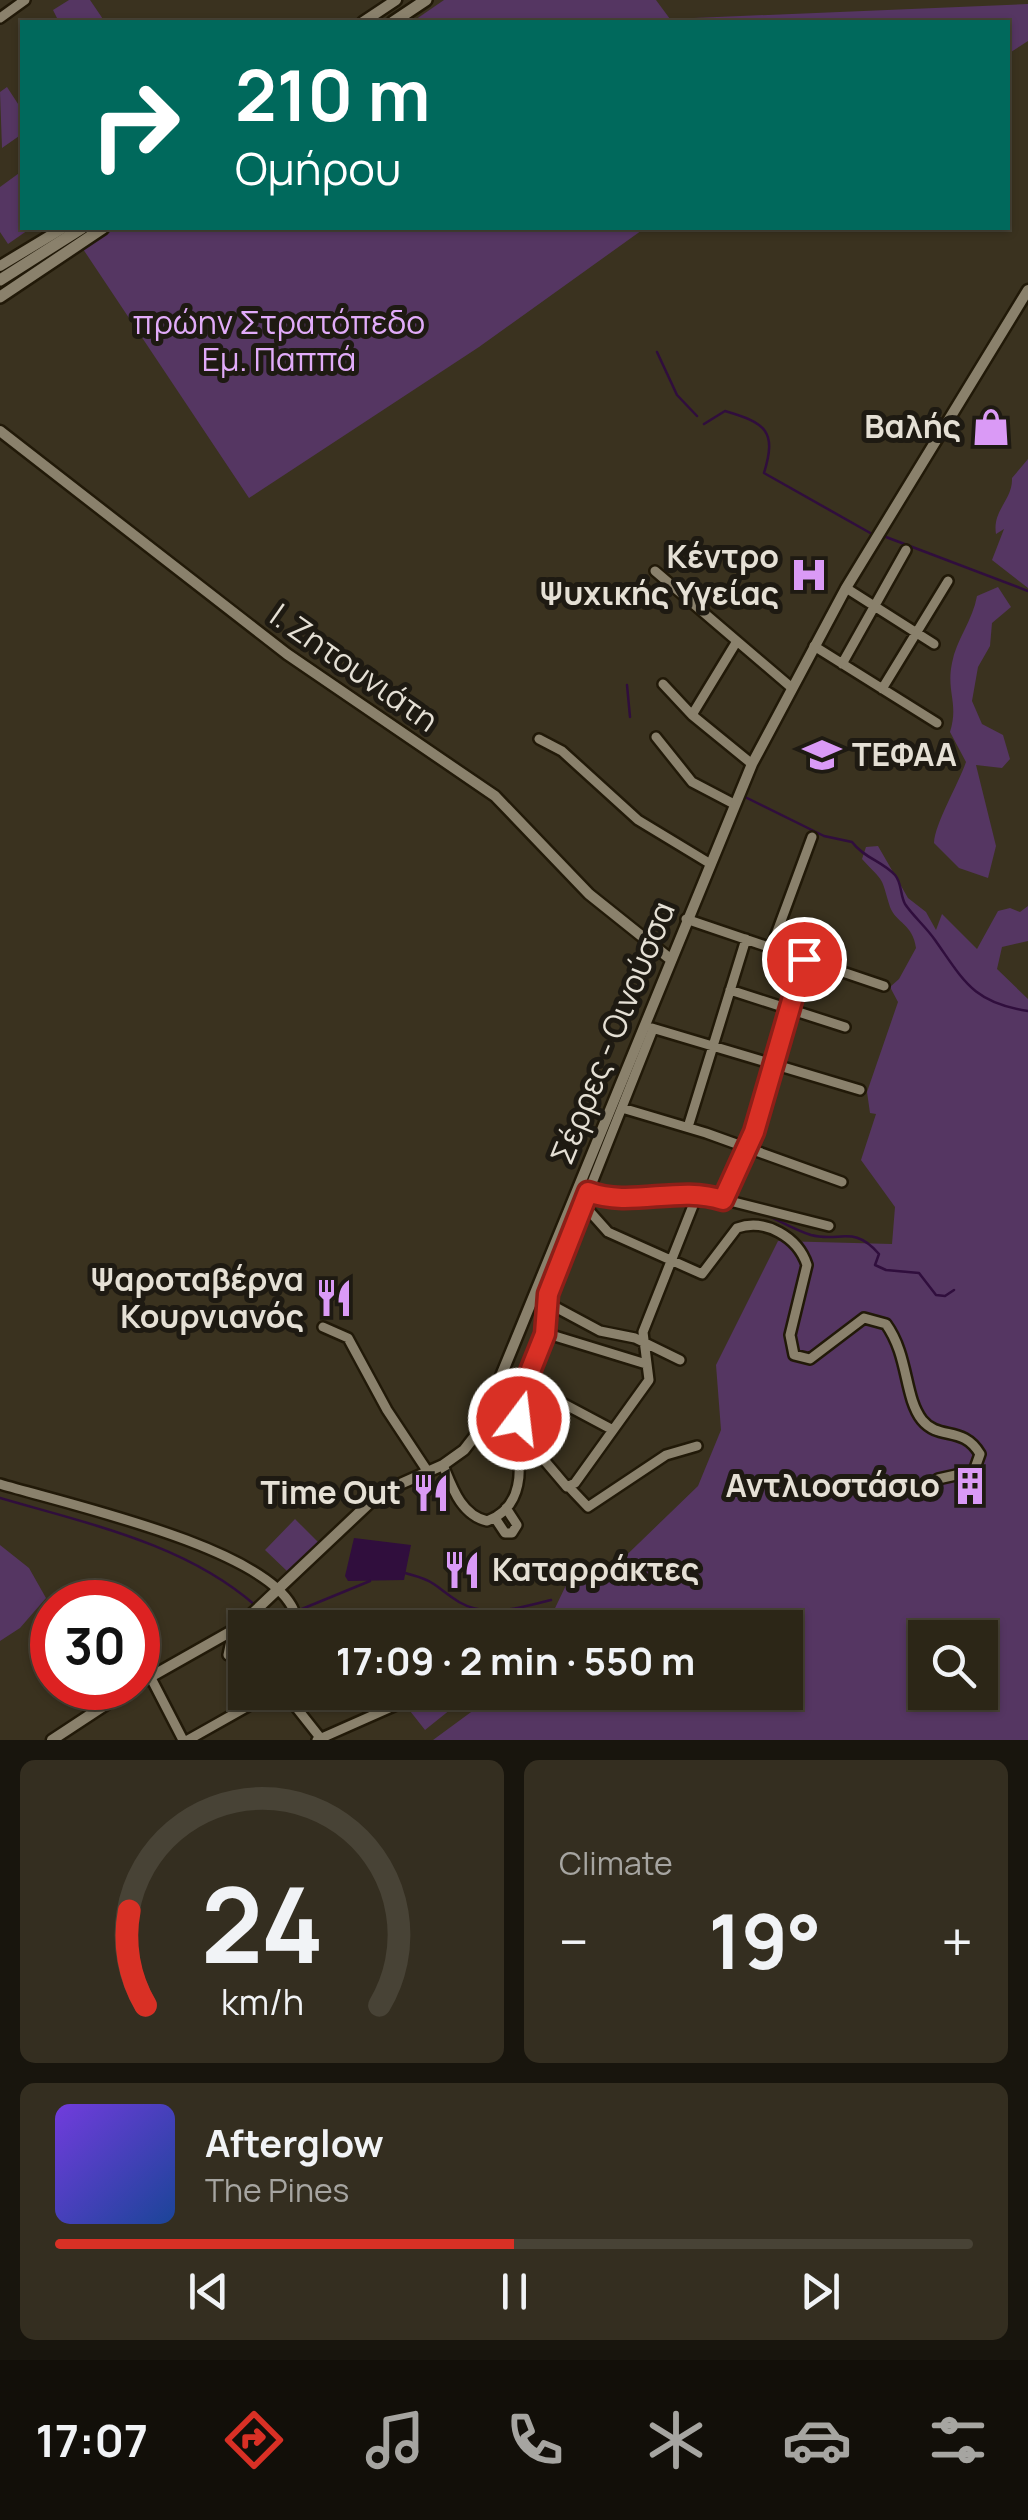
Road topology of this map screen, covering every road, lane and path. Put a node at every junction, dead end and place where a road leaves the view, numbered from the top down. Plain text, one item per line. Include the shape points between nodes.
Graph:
1 (25, 0) edge
2 (396, 0) edge
3 (426, 0) edge
4 (0, 18) edge
5 (366, 20) edge
6 (396, 20) edge
7 (60, 230) edge
8 (79, 230) edge
9 (99, 230) edge
10 (0, 266) edge
11 (0, 280) edge
12 (1028, 290) edge
13 (0, 297) edge
14 (0, 431) edge
15 (906, 550) dead end
16 (655, 572) dead end
17 (948, 581) dead end
18 (846, 588) junction
19 (874, 606) junction
20 (916, 632) junction
21 (737, 641) junction
22 (934, 644) dead end
23 (814, 646) junction
24 (842, 664) junction
25 (664, 684) dead end
26 (792, 688) junction
27 (882, 688) junction
28 (692, 715) junction
29 (936, 724) dead end
30 (656, 737) dead end
31 (539, 739) dead end
32 (752, 764) junction
33 (734, 804) junction
34 (812, 837) dead end
35 (709, 863) junction
36 (686, 919) junction
37 (739, 923) dead end
38 (740, 937) junction
39 (771, 948) junction
40 (669, 958) junction
41 (804, 959) junction
42 (884, 986) dead end
43 (730, 990) junction
44 (790, 1010) junction
45 (648, 1027) junction
46 (845, 1027) dead end
47 (712, 1046) junction
48 (774, 1065) junction
49 (860, 1090) dead end
50 (622, 1108) junction
51 (688, 1128) junction
52 (749, 1148) junction
53 (842, 1182) dead end
54 (582, 1190) junction
55 (698, 1193) junction
56 (723, 1200) junction
57 (583, 1204) junction
58 (830, 1226) dead end
59 (673, 1264) junction
60 (546, 1302) junction
61 (323, 1328) dead end
62 (545, 1334) junction
63 (643, 1341) junction
64 (680, 1360) dead end
65 (646, 1364) junction
66 (504, 1372) junction
67 (528, 1382) junction
68 (497, 1391) junction
69 (521, 1395) junction
70 (613, 1430) junction
71 (697, 1446) dead end
72 (443, 1465) junction
73 (428, 1472) junction
74 (938, 1479) dead end
75 (0, 1484) edge
76 (572, 1485) junction
77 (506, 1508) junction
78 (494, 1518) junction
79 (278, 1591) junction
80 (257, 1610) edge
81 (290, 1610) edge
82 (228, 1633) edge
83 (160, 1673) edge
84 (160, 1694) edge
85 (98, 1710) edge
86 (242, 1710) edge
87 (298, 1710) edge
88 (385, 1710) edge
89 (320, 1739) edge
90 (52, 1740) edge
91 (186, 1740) edge

1 - 4 street
2 - 5 street
3 - 6 main road
7 - 10 street
8 - 11 main road
9 - 13 main road
12 - 18 street, Σέρρες - Οινούσσα
14 - 40 street, Ι. Ζητουνιάτη via 287,654 495,796 589,894
15 - 19 street
16 - 21 street
17 - 20 street
18 - 19 street
18 - 23 street, Σέρρες - Οινούσσα
19 - 20 street
19 - 24 street
20 - 22 street
20 - 27 street
21 - 26 street
21 - 28 street
23 - 24 street
23 - 26 street, Σέρρες - Οινούσσα
24 - 27 street
25 - 28 street
26 - 32 street, Σέρρες - Οινούσσα
27 - 29 street
28 - 32 street
30 - 33 street via 692,782
31 - 35 street via 562,751 638,820
32 - 33 street, Σέρρες - Οινούσσα
33 - 35 street, Σέρρες - Οινούσσα
34 - 39 street
35 - 36 street, Σέρρες - Οινούσσα
36 - 38 street
36 - 40 street, Σέρρες - Οινούσσα
37 - 38 street
38 - 39 street
38 - 43 street
39 - 41 street
40 - 45 street, Σέρρες - Οινούσσα
41 - 42 street
41 - 44 street
43 - 44 street
43 - 47 street
44 - 46 street
44 - 48 street
45 - 47 street
45 - 50 street
45 - 54 street, Σέρρες - Οινούσσα
47 - 48 street
47 - 51 street
48 - 49 street
48 - 52 street
50 - 51 street
50 - 54 street
51 - 52 street
52 - 53 street
52 - 56 street
54 - 55 street via 614,1198
54 - 57 street
54 - 66 street, Σέρρες - Οινούσσα
55 - 56 street
55 - 59 street
56 - 58 street
57 - 59 street via 605,1230
57 - 60 street
59 - 63 street
59 - 74 street via 707,1271 727,1236 745,1225 776,1230 804,1255 807,1274 790,1335 794,1355 810,1359 864,1318 886,1324 905,1360 921,1419 964,1436 980,1454 974,1471
60 - 62 street
60 - 63 street via 600,1331
61 - 73 street via 348,1338
62 - 65 street
62 - 67 street
63 - 64 street
63 - 65 street
65 - 70 street via 649,1380
66 - 67 street
66 - 68 street, Σέρρες - Οινούσσα
67 - 69 street
67 - 70 street
68 - 69 street
68 - 72 street, Σέρρες - Οινούσσα via 474,1438
68 - 77 street via 519,1451
69 - 76 street via 520,1425 537,1454
70 - 76 street
71 - 76 street via 666,1455 588,1507
72 - 73 street, Σέρρες - Οινούσσα
72 - 78 street via 467,1511 481,1520
73 - 79 street, Σέρρες - Οινούσσα via 378,1495
75 - 79 street via 191,1542 245,1566
77 - 78 street
77 - 78 street via 518,1525 512,1532 505,1533
79 - 80 street, Σέρρες - Οινούσσα
79 - 81 street
82 - 83 street, Σέρρες - Οινούσσα
84 - 91 street
85 - 90 street, Σέρρες - Οινούσσα
86 - 91 street
87 - 89 street
88 - 89 street

